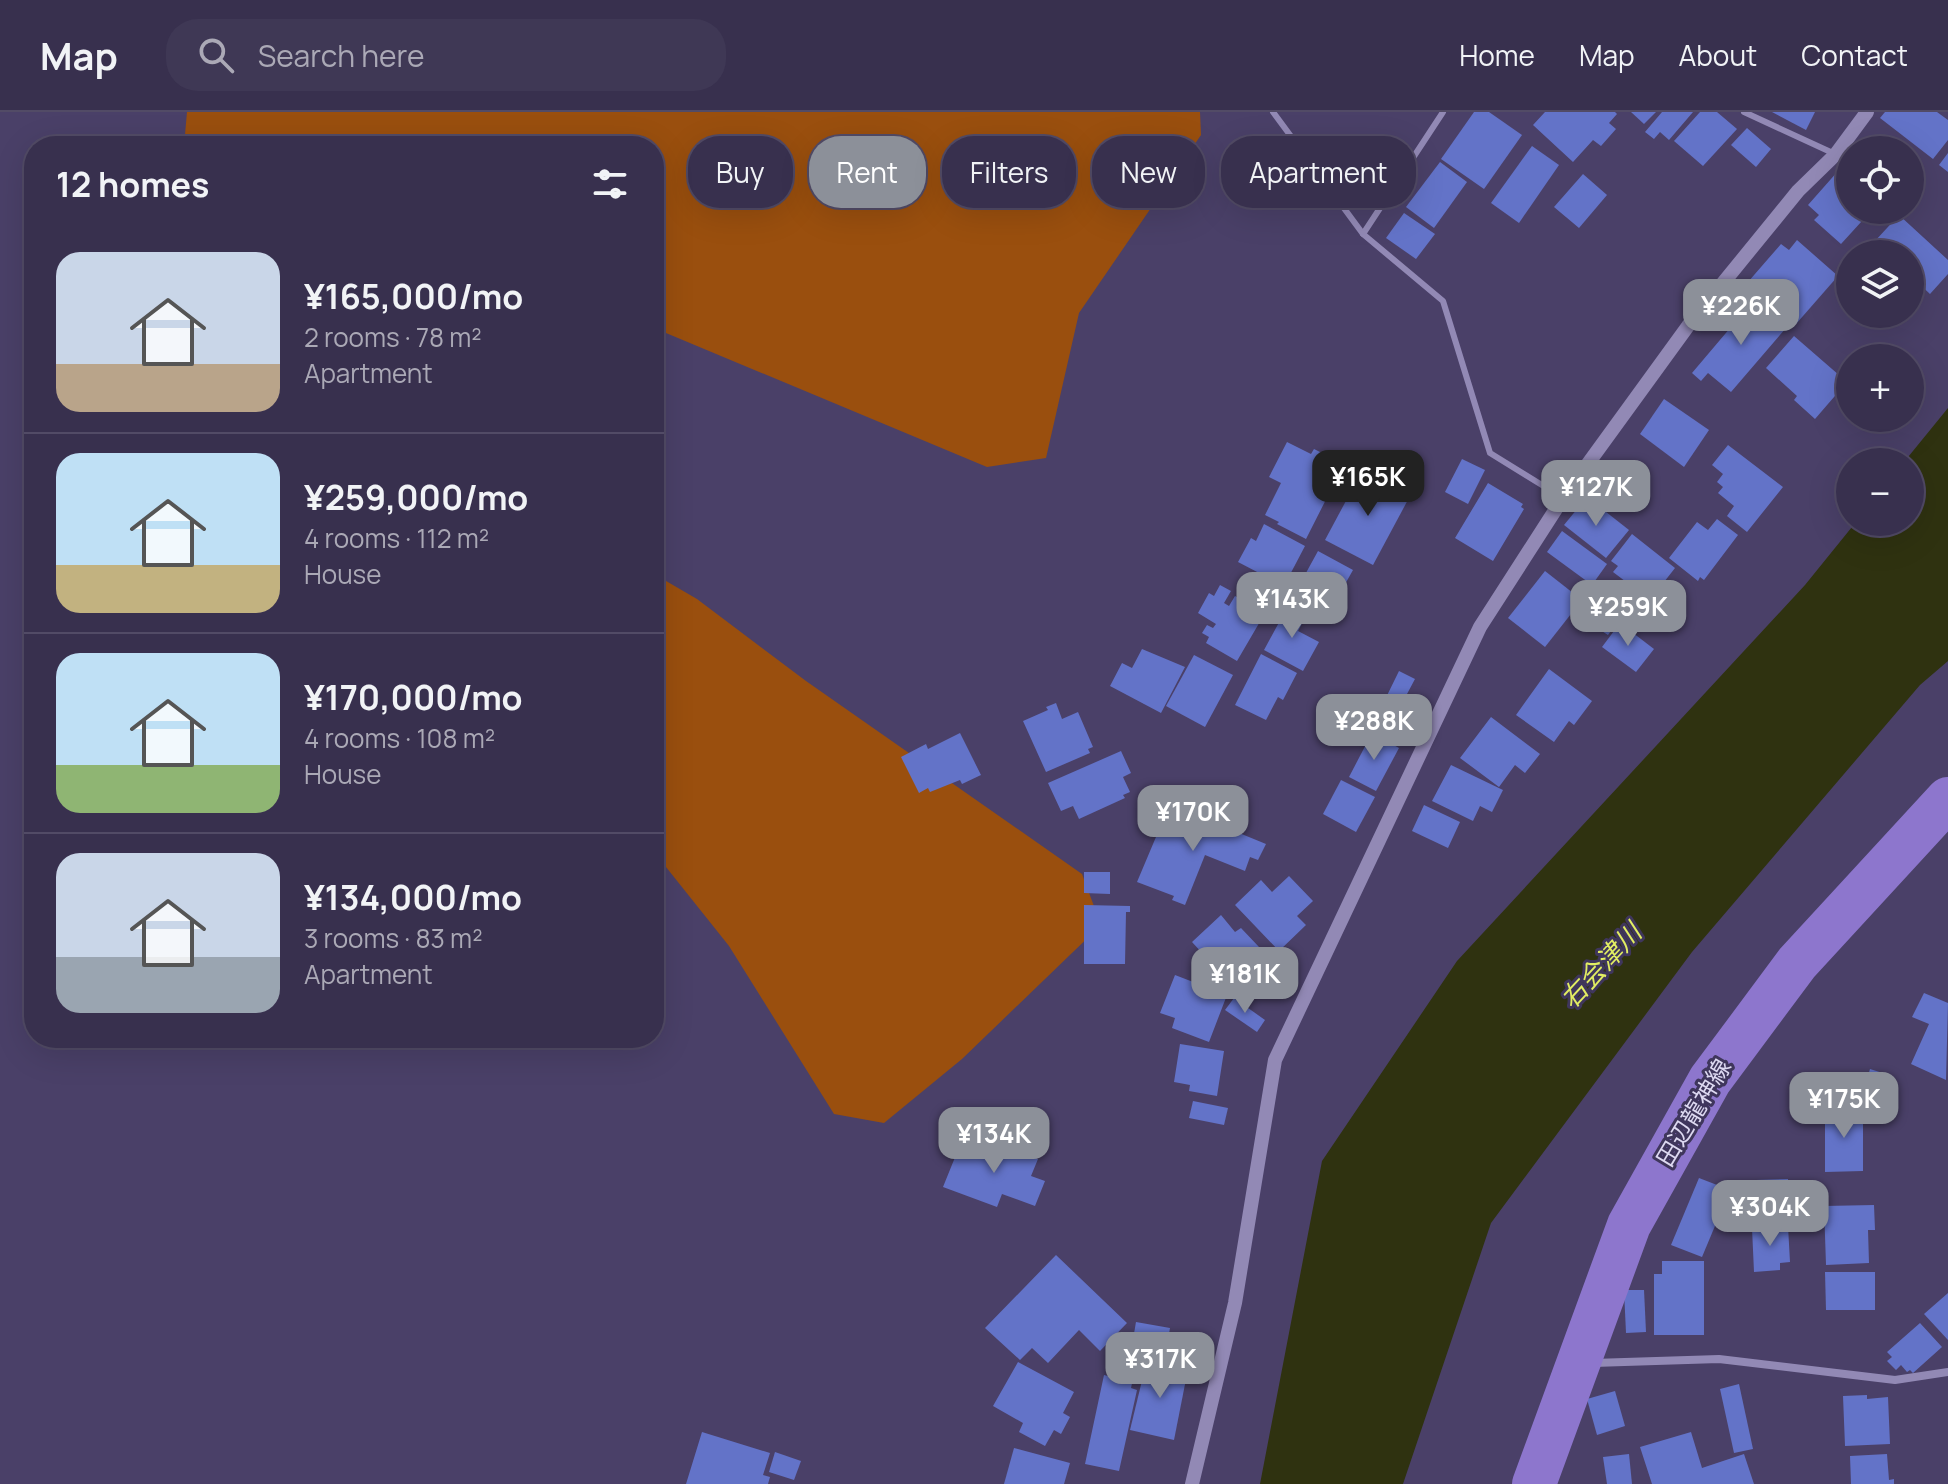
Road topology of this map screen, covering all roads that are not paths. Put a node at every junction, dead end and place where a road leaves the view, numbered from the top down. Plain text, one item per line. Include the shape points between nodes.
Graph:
1 (1273, 112) edge
2 (1443, 112) edge
3 (1744, 112) edge
4 (1867, 112) edge
5 (1849, 136) edge
6 (1836, 154) joint
7 (1363, 234) junction
8 (1563, 498) junction
9 (1948, 799) edge
10 (1577, 1363) junction
11 (1948, 1372) edge
12 (1192, 1484) edge
13 (1534, 1484) edge

1 - 7 lane
2 - 7 lane
3 - 6 lane
4 - 5 street
6 - 8 street via 1798,191 1688,326
7 - 8 lane via 1443,301 1490,453
8 - 12 street via 1480,627 1275,1060 1235,1303
9 - 10 main road, 田辺龍神線 via 1797,963 1710,1080 1629,1225
10 - 11 street via 1719,1359 1895,1380
10 - 13 main road, 田辺龍神線

